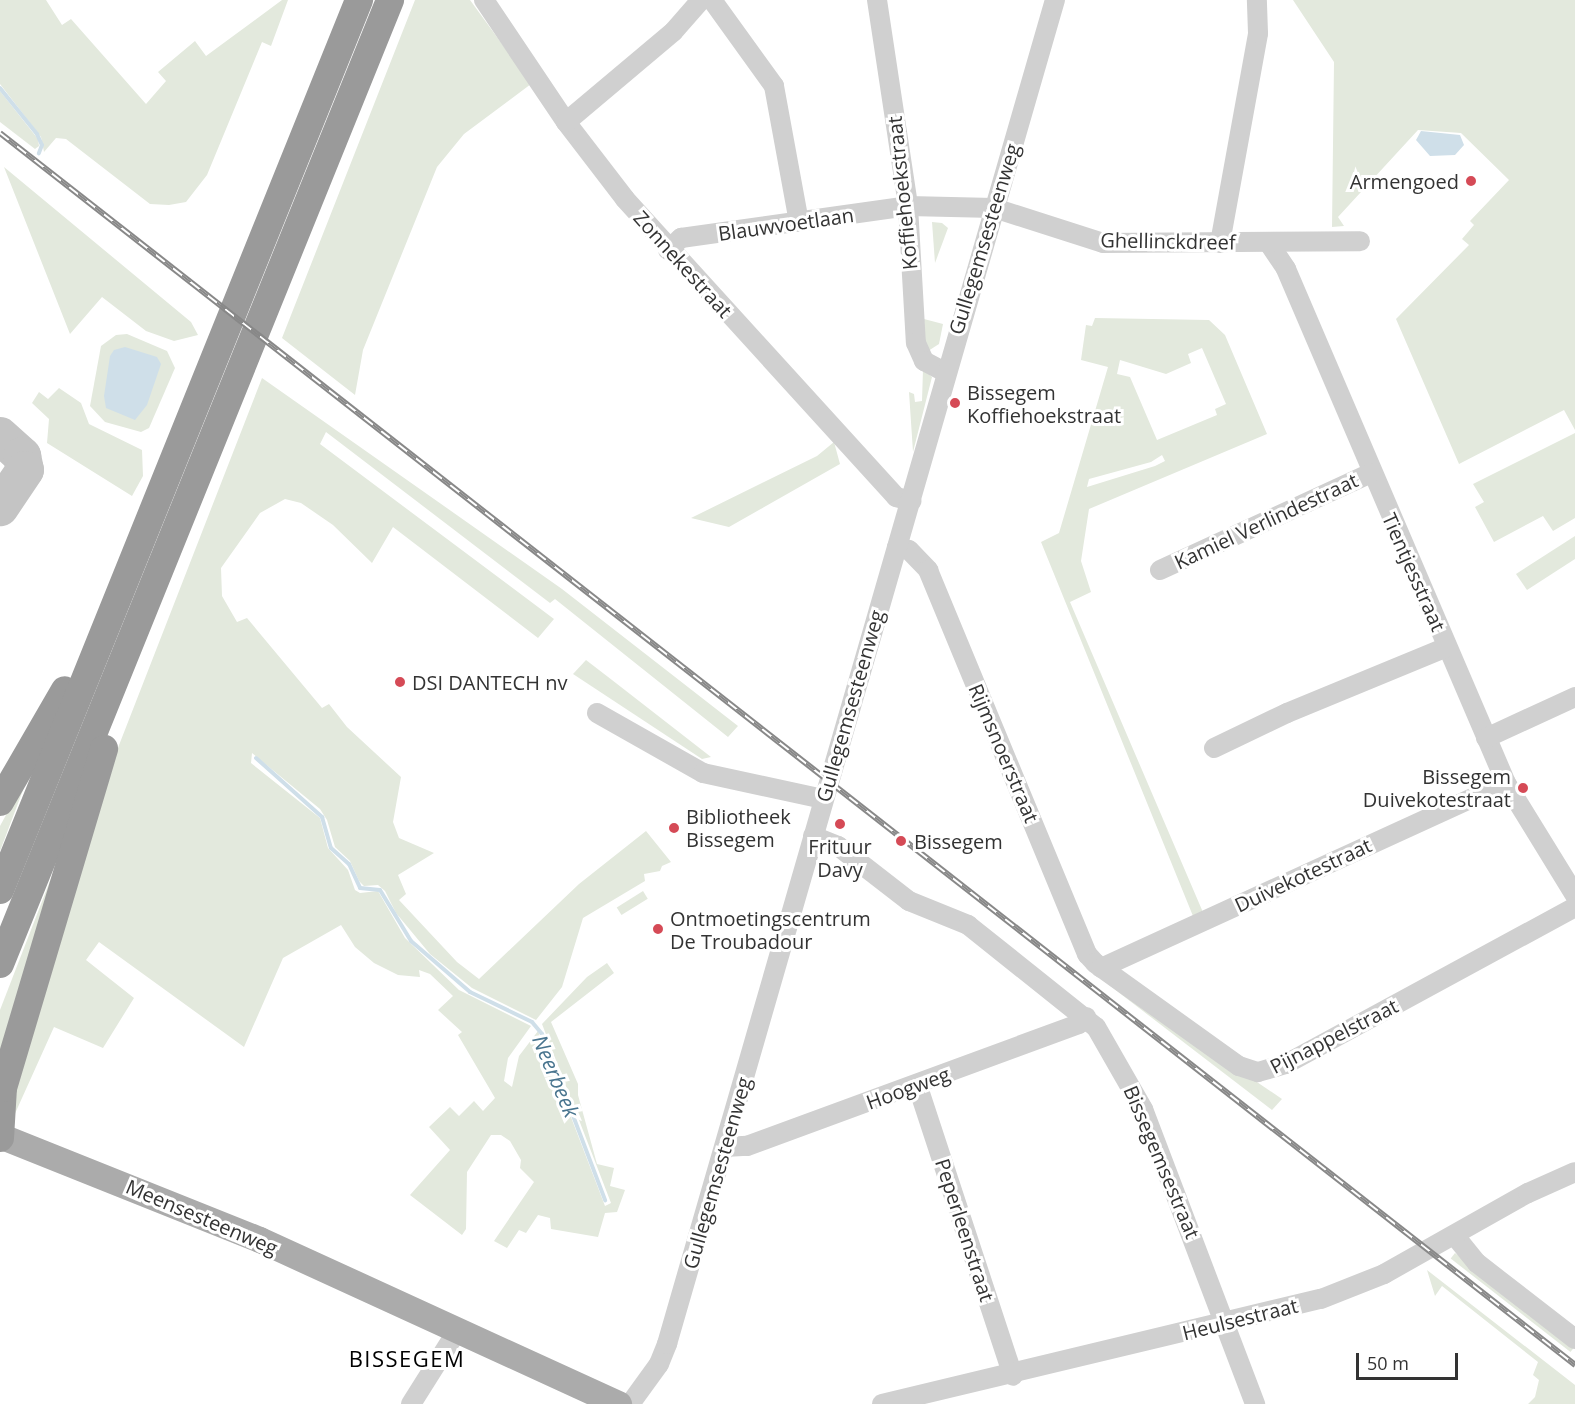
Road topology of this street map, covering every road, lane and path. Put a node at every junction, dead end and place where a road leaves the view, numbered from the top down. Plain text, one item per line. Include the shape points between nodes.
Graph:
1 (359, 0) edge
2 (390, 0) edge
3 (484, 0) edge
4 (701, 0) edge
5 (712, 0) edge
6 (877, 0) edge
7 (1055, 0) edge
8 (1257, 0) edge
9 (566, 122) junction
10 (908, 206) junction
11 (994, 208) junction
12 (799, 222) junction
13 (1360, 241) dead end
14 (1268, 242) junction
15 (1220, 243) junction
16 (668, 250) junction
17 (945, 372) junction
18 (1371, 473) junction
19 (911, 501) junction
20 (897, 547) junction
21 (1160, 570) dead end
22 (115, 606) junction
23 (138, 629) junction
24 (1447, 647) junction
25 (1575, 697) edge
26 (597, 713) dead end
27 (1486, 738) junction
28 (1214, 748) dead end
29 (1506, 783) junction
30 (823, 799) junction
31 (0, 802) edge
32 (813, 836) junction
33 (0, 890) edge
34 (1575, 895) edge
35 (1575, 907) edge
36 (0, 964) edge
37 (1101, 968) junction
38 (1086, 1017) junction
39 (917, 1084) junction
40 (2, 1090) edge
41 (0, 1136) edge
42 (725, 1147) junction
43 (1575, 1172) edge
44 (1455, 1236) junction
45 (1226, 1324) junction
46 (456, 1331) junction
47 (1575, 1339) edge
48 (1013, 1376) junction
49 (412, 1403) edge
50 (619, 1404) edge
51 (630, 1404) edge
52 (882, 1404) edge
53 (1255, 1404) edge

1 - 22 highway
2 - 23 highway
3 - 9 street, Zonnekestraat
4 - 9 street via 673,33
5 - 12 street via 774,86
6 - 10 street, Koffiehoekstraat
7 - 11 street, Gullegemsesteenweg
8 - 15 street via 1258,33
9 - 16 street, Zonnekestraat
10 - 11 street, Ghellinckdreef
10 - 12 street, Blauwvoetlaan
10 - 17 street, Koffiehoekstraat via 916,344 924,361
11 - 15 street, Ghellinckdreef via 1103,243
11 - 17 street, Gullegemsesteenweg
12 - 16 street, Blauwvoetlaan via 681,238
13 - 14 street, Ghellinckdreef
14 - 15 street, Ghellinckdreef
14 - 18 street, Tientjesstraat via 1286,269
16 - 19 street, Zonnekestraat via 896,497
17 - 19 street, Gullegemsesteenweg
18 - 21 street, Kamiel Verlindestraat
18 - 24 street, Tientjesstraat
19 - 20 street, Gullegemsesteenweg
20 - 30 street, Gullegemsesteenweg
20 - 37 street, Rijmsnoerstraat via 909,550 928,570 1087,954
22 - 31 highway
22 - 33 highway
23 - 36 highway
23 - 40 highway
24 - 27 street, Tientjesstraat
24 - 28 street via 1287,713
25 - 27 street
26 - 30 street via 703,773
27 - 29 street, Tientjesstraat
29 - 34 street, Tientjesstraat
29 - 37 street, Duivekotestraat
30 - 32 street, Gullegemsesteenweg
32 - 38 street, Bissegemsestraat via 838,846 916,905 953,917
32 - 42 street, Gullegemsesteenweg
35 - 37 street, Pijnappelstraat via 1286,1064 1258,1072 1239,1066
38 - 39 street, Hoogweg via 1079,1024
38 - 45 street, Bissegemsestraat via 1096,1027 1143,1108
39 - 42 street, Hoogweg via 747,1146
39 - 48 street, Peperleenstraat
40 - 41 highway
41 - 46 main road, Meensesteenweg via 260,1240
42 - 51 street, Gullegemsesteenweg via 665,1353
43 - 44 street, Heulsestraat via 1528,1193
44 - 45 street, Heulsestraat via 1356,1286
44 - 47 street via 1477,1263
45 - 48 street, Heulsestraat
45 - 53 street, Bissegemsestraat
46 - 49 street
46 - 50 main road
48 - 52 street, Heulsestraat

